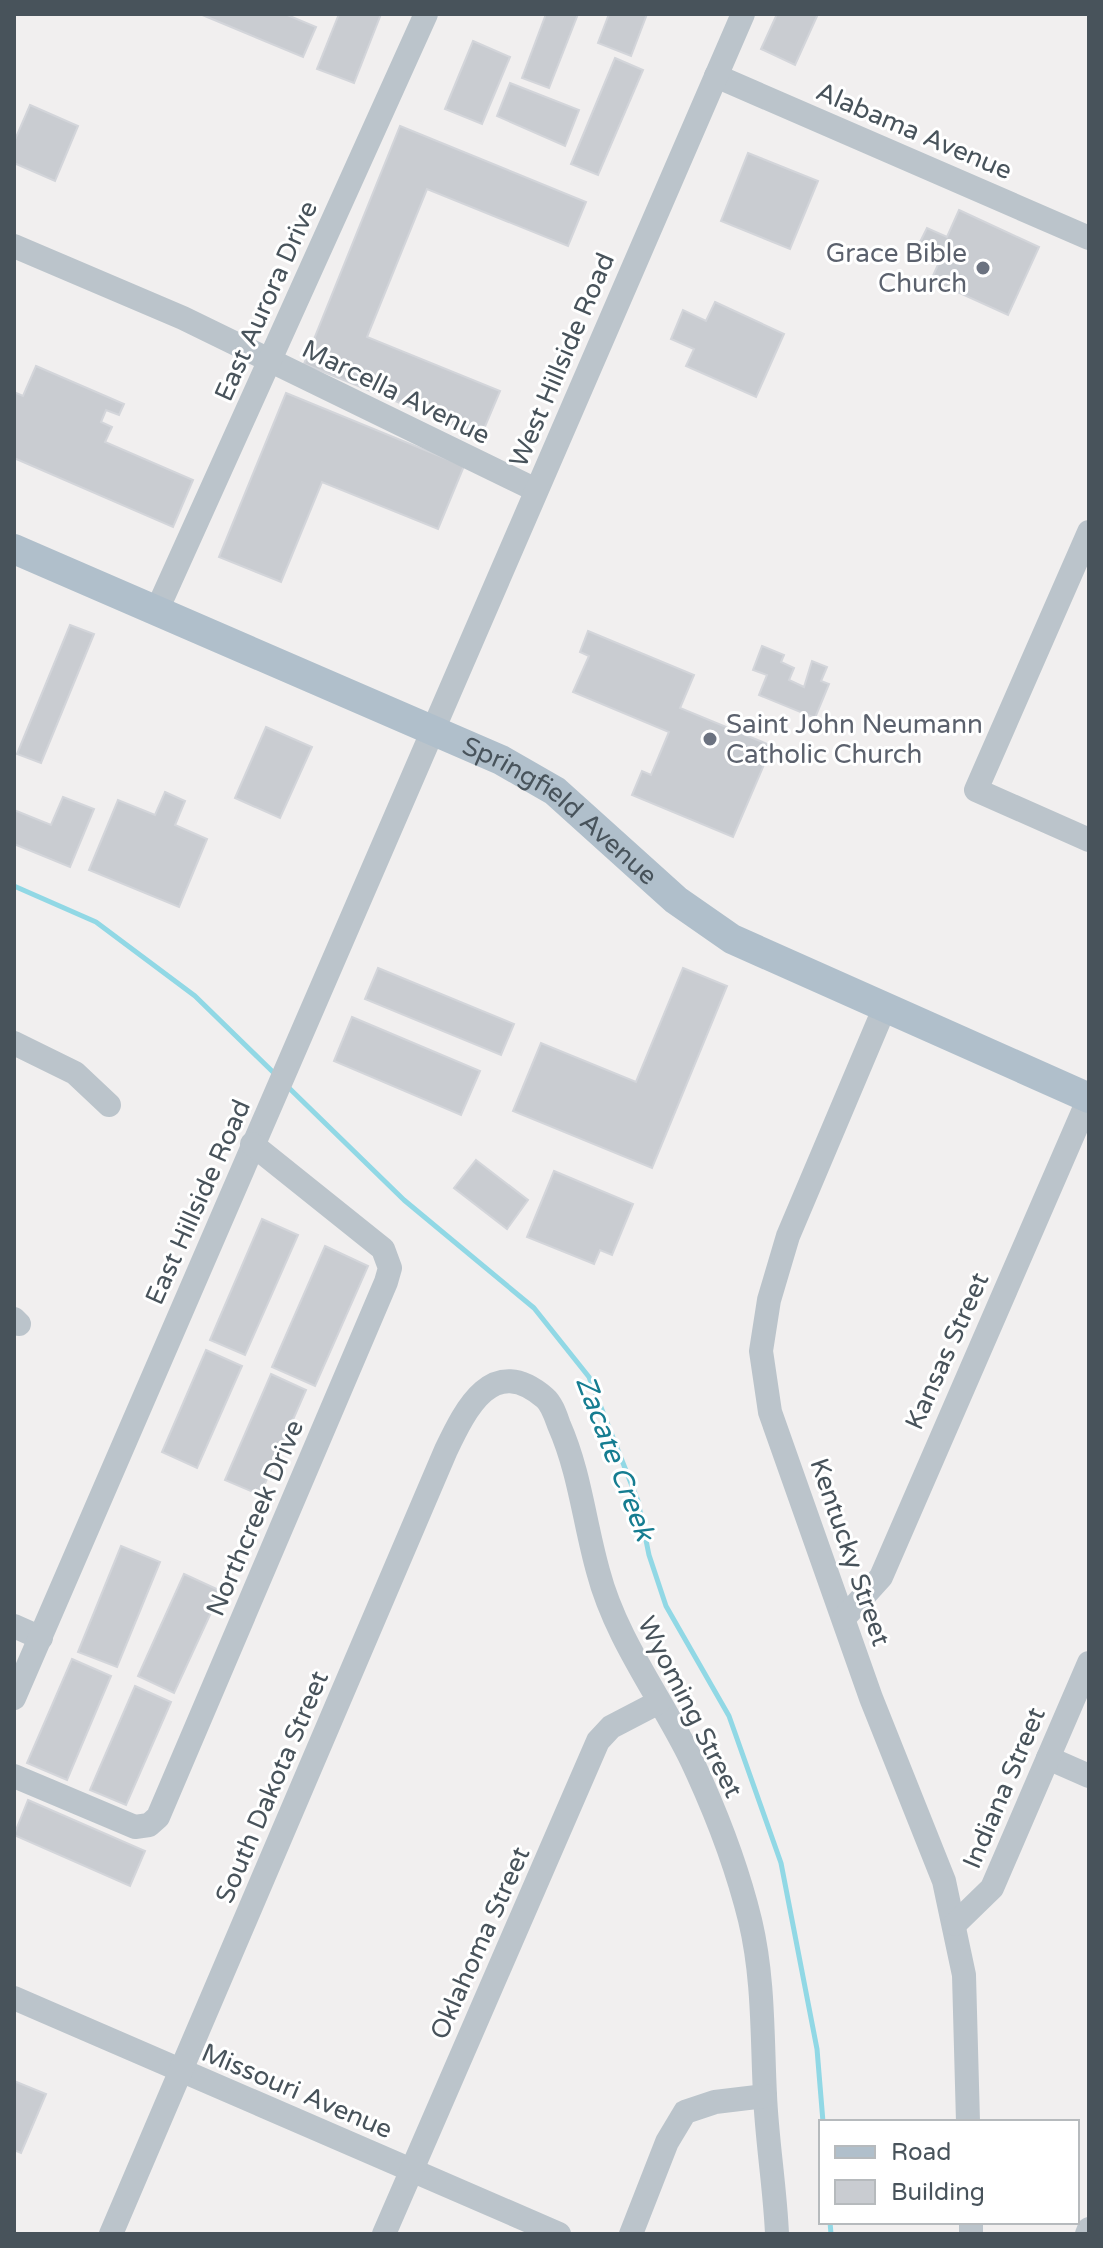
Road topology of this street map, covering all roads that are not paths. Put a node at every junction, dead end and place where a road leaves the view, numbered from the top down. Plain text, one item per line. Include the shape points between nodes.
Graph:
1 (426, 14) edge
2 (743, 14) edge
3 (716, 76) junction
4 (1089, 238) edge
5 (14, 246) edge
6 (270, 362) junction
7 (536, 490) junction
8 (1089, 532) edge
9 (14, 549) edge
10 (157, 610) junction
11 (433, 729) junction
12 (1089, 840) edge
13 (884, 1009) junction
14 (14, 1043) edge
15 (1089, 1098) edge
16 (109, 1105) dead end
17 (252, 1144) junction
18 (505, 1382) joint
19 (844, 1618) junction
20 (14, 1626) edge
21 (41, 1638) junction
22 (1089, 1663) edge
23 (14, 1698) edge
24 (659, 1702) junction
25 (1048, 1758) junction
26 (14, 1776) edge
27 (1089, 1776) edge
28 (955, 1924) junction
29 (14, 1998) edge
30 (183, 2072) junction
31 (765, 2096) junction
32 (968, 2120) edge
33 (412, 2171) junction
34 (111, 2234) edge
35 (384, 2234) edge
36 (559, 2234) edge
37 (631, 2234) edge
38 (777, 2234) edge

1 - 6 street, East Aurora Drive
2 - 3 street, West Hillside Road
3 - 4 street, Alabama Avenue
3 - 7 street, West Hillside Road
5 - 6 street, Marcella Avenue via 183,318
6 - 7 street, Marcella Avenue
6 - 10 street, East Aurora Drive
7 - 11 street, West Hillside Road
8 - 12 street via 976,790
9 - 10 main road, Springfield Avenue
10 - 11 main road, Springfield Avenue
11 - 13 main road, Springfield Avenue via 555,791 705,922
11 - 17 street, East Hillside Road
13 - 15 main road, Springfield Avenue
13 - 19 street, Kentucky Street via 788,1236 761,1351 770,1412
14 - 16 street via 75,1073
15 - 19 street, Kansas Street via 881,1577
17 - 21 street, East Hillside Road
17 - 26 street, Northcreek Drive via 383,1249 390,1268 386,1282 158,1817 135,1827
18 - 24 street, Wyoming Street via 548,1400 575,1462 597,1571 616,1624
18 - 30 street, South Dakota Street via 483,1388 466,1407
19 - 28 street, Kentucky Street via 944,1881
20 - 21 street
21 - 23 street, East Hillside Road
22 - 25 street, Indiana Street
24 - 31 street, Wyoming Street via 692,1762 750,1919 763,1986
24 - 33 street, Oklahoma Street via 611,1727 598,1741
25 - 27 street
25 - 28 street, Indiana Street via 992,1888
28 - 32 street, Kentucky Street via 964,1975
29 - 30 street, Missouri Avenue
30 - 33 street, Missouri Avenue
30 - 34 street, South Dakota Street
31 - 37 street via 685,2112 667,2142
31 - 38 street, Wyoming Street
33 - 35 street, Oklahoma Street
33 - 36 street, Missouri Avenue

